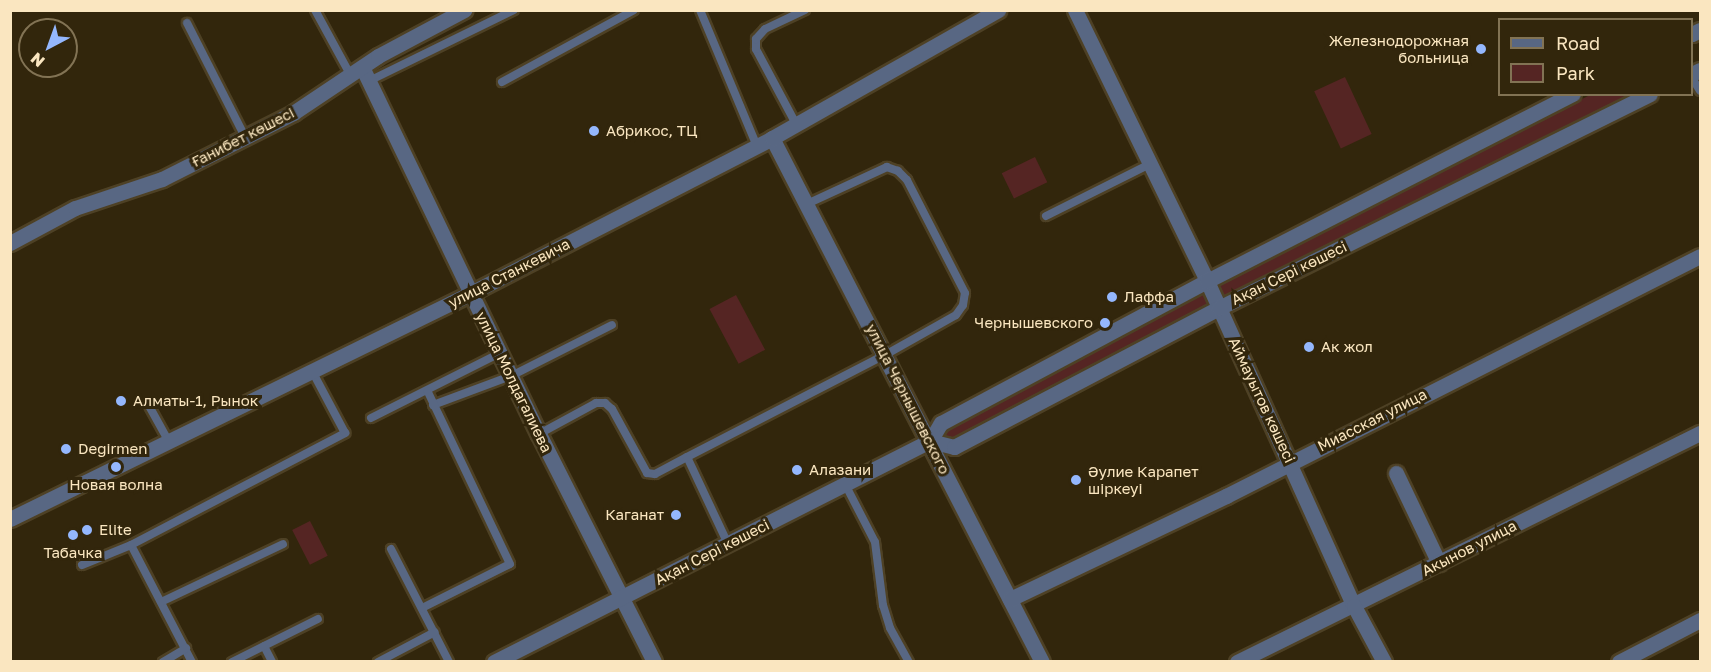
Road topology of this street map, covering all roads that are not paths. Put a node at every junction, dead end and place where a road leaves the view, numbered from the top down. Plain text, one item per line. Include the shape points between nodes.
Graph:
1 (315, 10) edge
2 (464, 10) edge
3 (514, 10) edge
4 (634, 10) edge
5 (700, 10) edge
6 (806, 10) edge
7 (998, 10) edge
8 (1075, 10) edge
9 (187, 23) dead end
10 (361, 75) junction
11 (1693, 78) edge
12 (502, 82) dead end
13 (1701, 91) edge
14 (1569, 96) edge
15 (1646, 96) edge
16 (796, 124) junction
17 (244, 135) junction
18 (772, 138) junction
19 (757, 146) junction
20 (1150, 165) junction
21 (807, 204) junction
22 (1046, 216) dead end
23 (10, 243) edge
24 (1701, 256) edge
25 (1207, 281) junction
26 (471, 293) junction
27 (1220, 308) junction
28 (612, 325) dead end
29 (500, 353) junction
30 (885, 355) junction
31 (312, 371) junction
32 (511, 376) junction
33 (428, 392) junction
34 (147, 404) dead end
35 (433, 405) junction
36 (371, 418) dead end
37 (1701, 433) edge
38 (539, 434) junction
39 (930, 441) junction
40 (169, 442) junction
41 (687, 457) junction
42 (1291, 461) junction
43 (1396, 473) dead end
44 (845, 484) junction
45 (10, 519) edge
46 (283, 544) dead end
47 (728, 544) junction
48 (131, 545) junction
49 (391, 549) dead end
50 (1439, 563) junction
51 (82, 565) dead end
52 (622, 598) junction
53 (1010, 599) junction
54 (161, 602) junction
55 (1354, 606) junction
56 (422, 608) junction
57 (318, 620) dead end
58 (1701, 621) edge
59 (435, 632) junction
60 (264, 646) junction
61 (186, 648) junction
62 (164, 662) edge
63 (192, 662) edge
64 (232, 662) edge
65 (272, 662) edge
66 (378, 662) edge
67 (449, 662) edge
68 (494, 662) edge
69 (654, 662) edge
70 (909, 662) edge
71 (1042, 662) edge
72 (1237, 662) edge
73 (1384, 662) edge
74 (1618, 662) edge

1 - 10 lane
2 - 10 street, Ғанибет көшесі via 378,56
3 - 10 lane
4 - 12 lane
5 - 19 lane
6 - 16 lane via 765,29 756,39 756,49
7 - 16 street, улица Станкевича
8 - 20 street, Аймауытов көшесі
9 - 17 lane
10 - 17 street, Ғанибет көшесі
10 - 26 street, улица Молдагалиева
11 - 13 lane
14 - 25 street, Ақан Сері көшесі
15 - 27 street, Ақан Сері көшесі
16 - 18 street, улица Станкевича
17 - 23 street, Ғанибет көшесі via 162,179 75,208
18 - 19 street, улица Станкевича
18 - 21 street, улица Чернышевского
19 - 26 street, улица Станкевича
20 - 22 lane
20 - 25 street, Аймауытов көшесі
21 - 30 street, улица Чернышевского
21 - 30 lane via 887,167 907,180 965,293 956,315
24 - 42 street, Миасская улица
25 - 27 street, Аймауытов көшесі
25 - 39 street, Ақан Сері көшесі via 941,423
26 - 29 street, улица Молдагалиева
26 - 31 street, улица Станкевича
27 - 39 street, Ақан Сері көшесі via 954,447
27 - 42 street, Аймауытов көшесі
28 - 32 lane
29 - 32 street, улица Молдагалиева
29 - 33 lane
30 - 39 street, улица Чернышевского
30 - 41 lane
31 - 40 street, улица Станкевича
31 - 48 lane via 345,434
32 - 35 lane
32 - 38 street, улица Молдагалиева
33 - 35 lane
33 - 36 lane
34 - 40 lane
35 - 56 lane via 510,564
37 - 50 street, Акынов улица
38 - 41 lane via 596,403 605,403 612,409 646,473 655,474
38 - 52 street, улица Молдагалиева
39 - 44 street, Ақан Сері көшесі
39 - 53 street, улица Чернышевского
40 - 45 street, улица Станкевича
41 - 47 lane
42 - 53 street, Миасская улица
42 - 55 street, Аймауытов көшесі
43 - 50 street
44 - 47 street, Ақан Сері көшесі
44 - 70 lane via 875,542 883,605 890,628
46 - 54 lane
47 - 52 street, Ақан Сері көшесі
48 - 51 lane
48 - 54 lane
49 - 56 lane
50 - 55 street, Акынов улица
52 - 68 street, Ақан Сері көшесі
52 - 69 street, улица Молдагалиева
53 - 71 street, улица Чернышевского
54 - 61 lane
55 - 72 street, Акынов улица
55 - 73 street, Аймауытов көшесі
56 - 59 lane
57 - 60 lane
58 - 74 street
59 - 66 lane
59 - 67 lane
60 - 64 lane
60 - 65 lane
61 - 62 lane
61 - 63 lane

